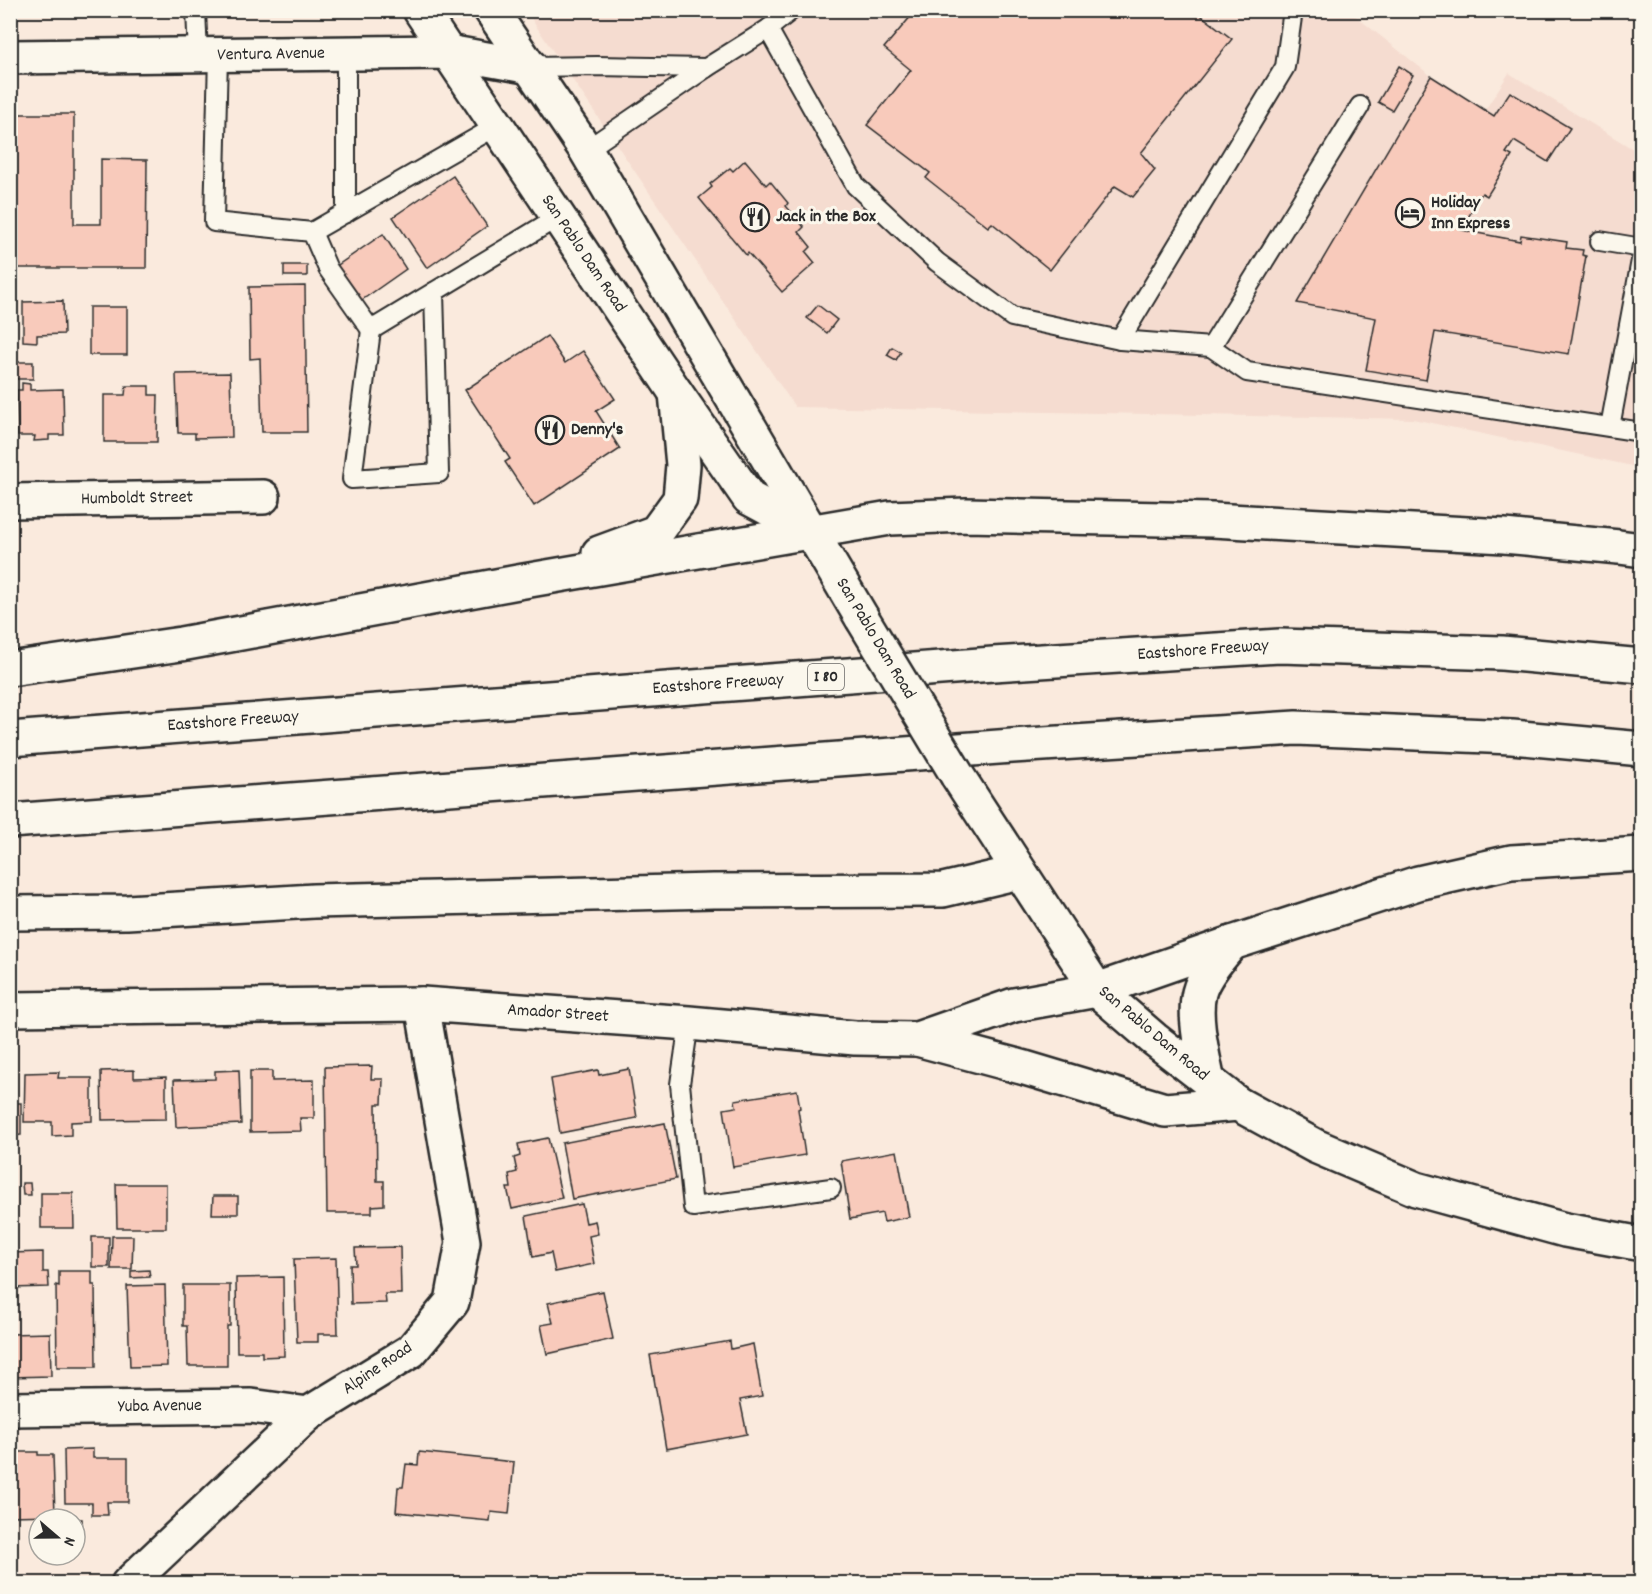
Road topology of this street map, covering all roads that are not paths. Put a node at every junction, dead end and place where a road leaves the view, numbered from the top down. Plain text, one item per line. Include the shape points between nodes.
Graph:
1 (196, 10) edge
2 (420, 10) edge
3 (491, 10) edge
4 (792, 10) edge
5 (1293, 10) edge
6 (771, 20) edge
7 (448, 52) junction
8 (346, 54) junction
9 (208, 55) junction
10 (10, 57) edge
11 (531, 67) junction
12 (706, 68) junction
13 (1360, 106) dead end
14 (497, 126) junction
15 (586, 150) junction
16 (346, 213) junction
17 (558, 217) junction
18 (312, 232) junction
19 (1600, 241) dead end
20 (1641, 248) edge
21 (1641, 255) edge
22 (434, 292) junction
23 (370, 330) junction
24 (1120, 340) junction
25 (1634, 344) edge
26 (1211, 347) junction
27 (676, 393) junction
28 (1610, 427) junction
29 (1641, 432) edge
30 (263, 497) dead end
31 (10, 501) edge
32 (811, 531) junction
33 (1641, 550) edge
34 (518, 582) junction
35 (1641, 666) edge
36 (10, 669) edge
37 (10, 739) edge
38 (1641, 749) edge
39 (10, 821) edge
40 (1641, 854) edge
41 (1019, 872) junction
42 (10, 913) edge
43 (1232, 943) junction
44 (1097, 990) junction
45 (422, 1004) junction
46 (10, 1009) edge
47 (689, 1023) junction
48 (916, 1039) junction
49 (1208, 1082) junction
50 (1238, 1104) junction
51 (831, 1188) dead end
52 (1641, 1244) edge
53 (10, 1409) edge
54 (308, 1414) junction
55 (128, 1584) edge

1 - 9 lane
2 - 7 main road, San Pablo Dam Road
3 - 11 main road, San Pablo Dam Road
4 - 6 lane
5 - 24 lane via 1285,67
6 - 12 lane
6 - 24 lane via 856,186 938,262 1012,317
7 - 8 main road, Ventura Avenue
7 - 11 main road, Ventura Avenue
7 - 14 main road, San Pablo Dam Road
8 - 9 main road, Ventura Avenue
8 - 16 lane
9 - 10 main road, Ventura Avenue
9 - 18 lane via 214,222
11 - 12 lane
11 - 15 main road, San Pablo Dam Road
12 - 15 lane
13 - 26 lane
14 - 16 lane
14 - 17 main road, San Pablo Dam Road
15 - 32 main road, San Pablo Dam Road
16 - 18 lane
17 - 22 lane
17 - 27 main road, San Pablo Dam Road
18 - 23 lane via 328,269
19 - 20 lane
21 - 25 lane
22 - 23 lane
22 - 23 lane via 439,473 352,478
24 - 26 lane
25 - 28 lane
26 - 28 lane via 1247,372
27 - 32 main road, San Pablo Dam Road via 749,498
27 - 34 main road via 683,465 680,499 656,532
28 - 29 lane
30 - 31 main road, Humboldt Street
32 - 33 main road via 890,518 966,515 1200,520 1504,536
32 - 34 main road
32 - 41 main road, San Pablo Dam Road, bridge
34 - 36 main road via 192,642
35 - 37 main road, Eastshore Freeway / I 80 via 1502,653 1280,646
38 - 39 main road via 1512,737 1296,728
40 - 43 main road, Amador Street via 1511,862 1418,883
41 - 42 main road via 943,890 713,891
41 - 44 main road, San Pablo Dam Road
43 - 44 main road, Amador Street
43 - 49 main road via 1199,992 1199,1034
44 - 48 main road, Amador Street via 1014,1005
44 - 49 main road, San Pablo Dam Road
45 - 46 main road, Amador Street
45 - 47 main road, Amador Street
45 - 54 main road, Alpine Road via 463,1242 452,1302 411,1352
47 - 48 main road, Amador Street via 855,1038
47 - 51 lane via 680,1084 693,1207
48 - 50 main road via 1165,1110
49 - 50 main road, San Pablo Dam Road
50 - 52 main road, San Pablo Dam Road via 1315,1146 1416,1189 1565,1230
53 - 54 main road, Yuba Avenue via 251,1406
54 - 55 main road, Alpine Road

